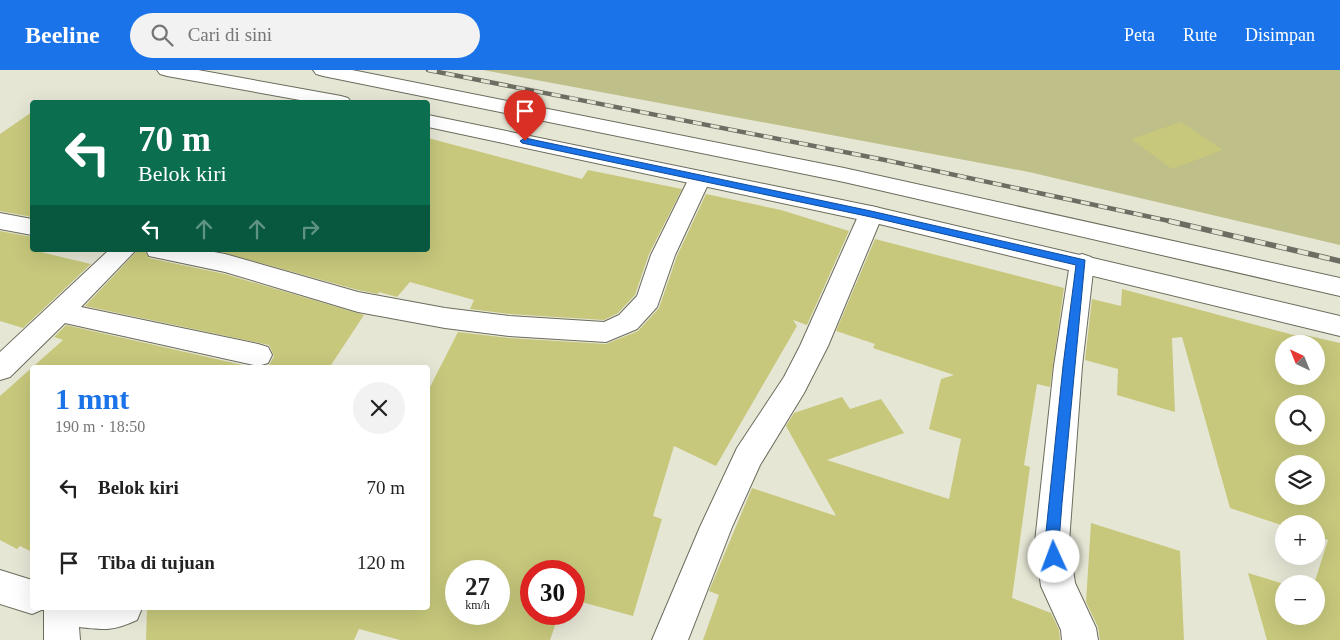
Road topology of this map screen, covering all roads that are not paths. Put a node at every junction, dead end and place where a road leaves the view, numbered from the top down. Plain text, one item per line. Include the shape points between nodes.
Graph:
1 (167, 70) edge
2 (324, 70) edge
3 (355, 75) junction
4 (328, 100) edge
5 (334, 100) edge
6 (430, 121) edge
7 (700, 178) junction
8 (871, 214) junction
9 (0, 221) edge
10 (30, 227) edge
11 (122, 252) edge
12 (168, 252) edge
13 (1082, 263) junction
14 (1340, 288) edge
15 (60, 312) junction
16 (1340, 326) edge
17 (258, 355) dead end
18 (0, 369) edge
19 (0, 586) edge
20 (30, 596) edge
21 (61, 610) edge
22 (84, 610) edge
23 (119, 610) edge
24 (62, 640) edge
25 (670, 640) edge
26 (1080, 640) edge

1 - 4 main road
2 - 3 main road
3 - 5 main road
3 - 14 main road via 844,175
6 - 7 main road
7 - 8 main road
7 - 12 main road via 663,255 648,300 628,322 606,332 445,318 358,302 225,263
8 - 13 main road
8 - 25 main road via 798,377 748,457
9 - 10 main road
11 - 15 main road
13 - 16 main road
13 - 26 main road via 1068,366 1052,542 1058,586 1078,628
15 - 17 main road
15 - 18 main road
19 - 20 main road
21 - 24 main road
22 - 23 main road via 109,613

